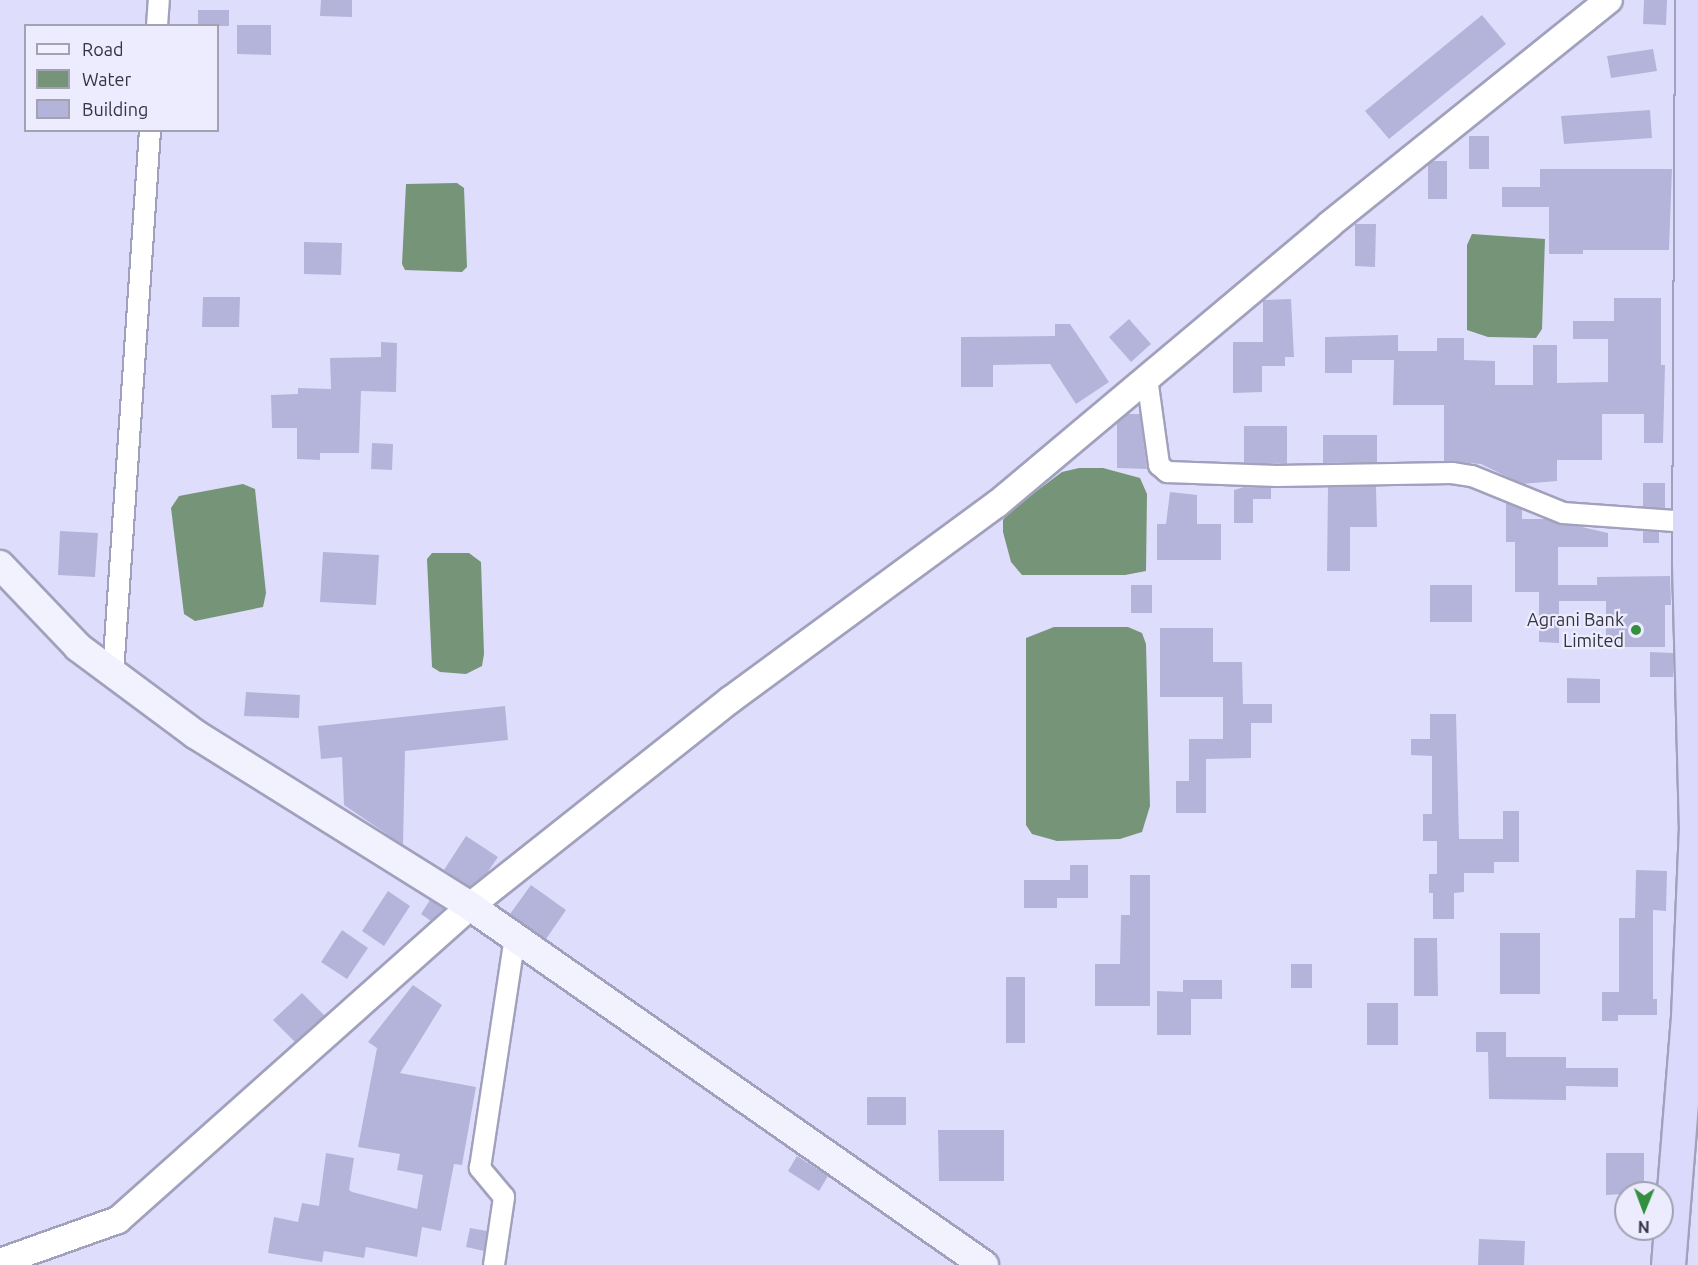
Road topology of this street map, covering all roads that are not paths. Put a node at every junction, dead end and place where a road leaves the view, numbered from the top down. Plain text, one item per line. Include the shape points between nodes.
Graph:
1 (159, 0) edge
2 (1609, 0) edge
3 (1692, 0) edge
4 (157, 24) edge
5 (1695, 35) edge
6 (150, 132) edge
7 (1693, 307) edge
8 (1147, 378) junction
9 (1689, 522) junction
10 (1693, 561) edge
11 (0, 565) edge
12 (113, 673) junction
13 (470, 906) junction
14 (515, 937) junction
15 (0, 1262) edge
16 (494, 1265) edge
17 (984, 1265) edge
18 (1668, 1265) edge

1 - 4 street
2 - 8 street via 1329,225
3 - 5 highway
5 - 7 highway
6 - 12 street
7 - 9 highway
8 - 9 street via 1159,465 1167,472 1277,476 1452,473 1472,476 1563,513
8 - 13 street via 997,504 730,700
9 - 10 highway
10 - 18 highway via 1696,830 1688,1017
11 - 12 main road via 78,647
12 - 13 main road via 195,734
13 - 14 main road
13 - 15 street via 118,1220
14 - 16 street via 480,1168 504,1197
14 - 17 main road

